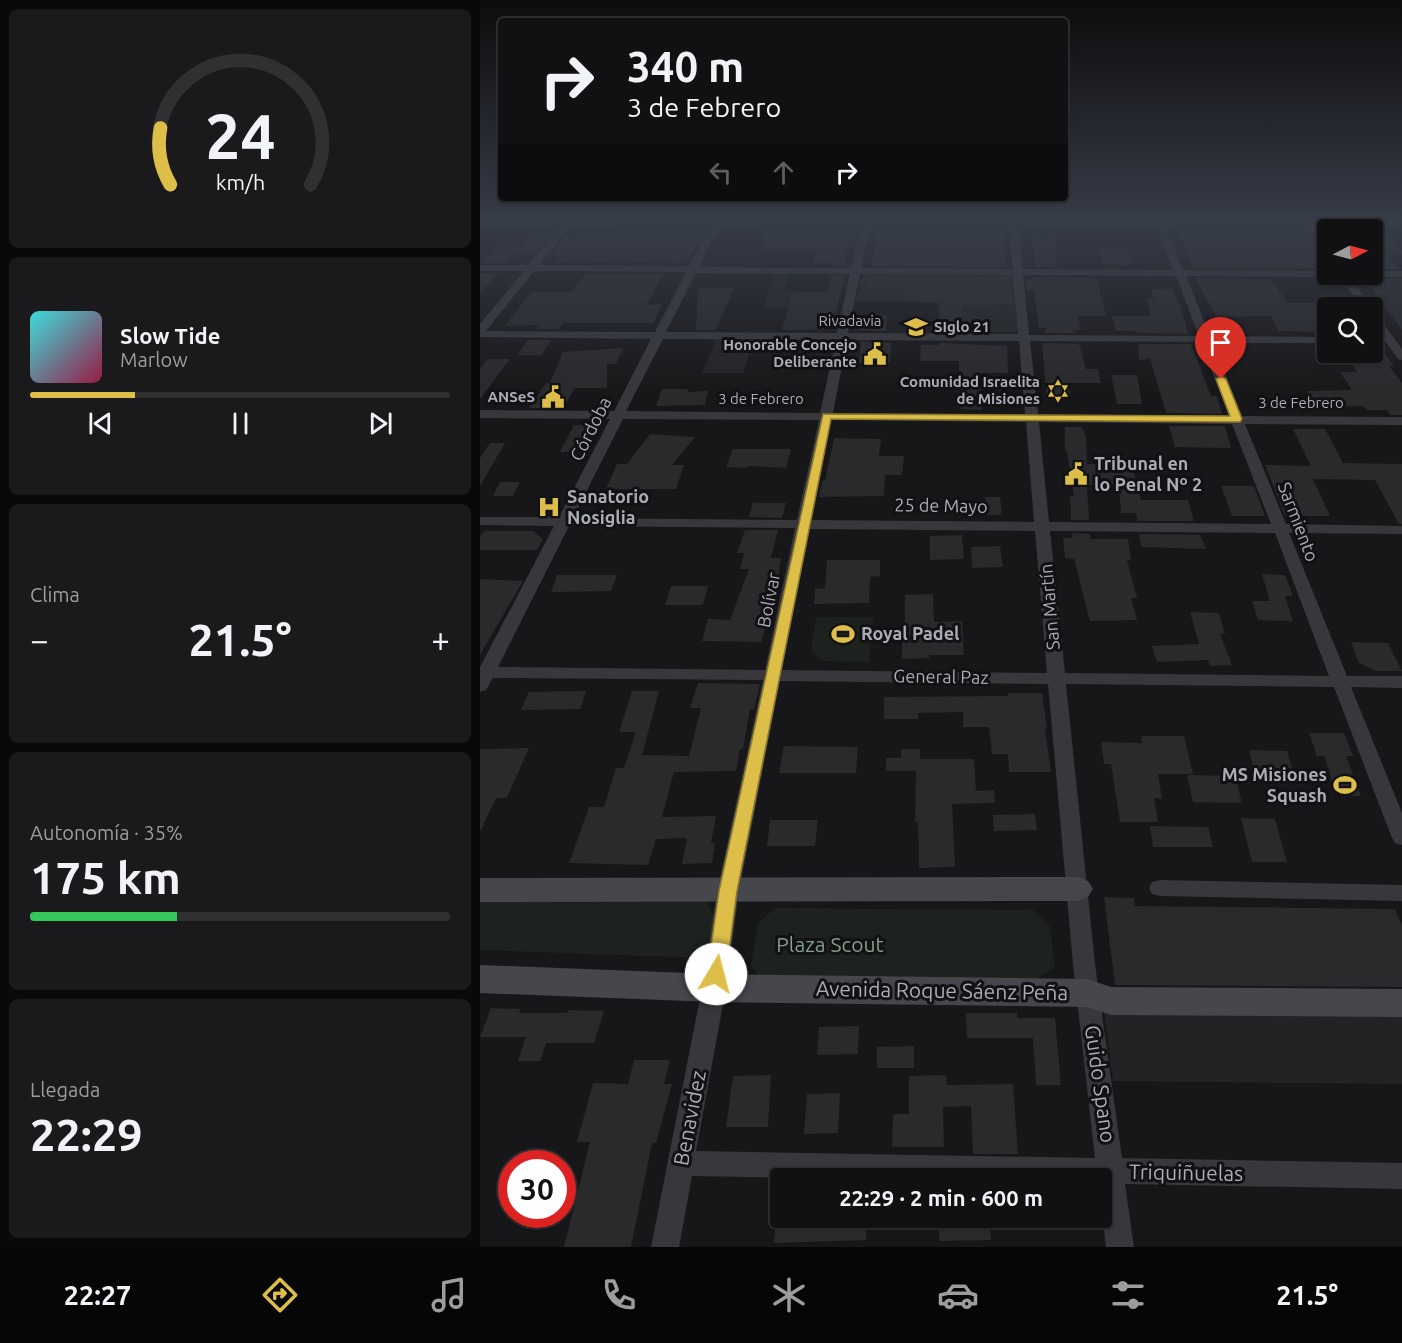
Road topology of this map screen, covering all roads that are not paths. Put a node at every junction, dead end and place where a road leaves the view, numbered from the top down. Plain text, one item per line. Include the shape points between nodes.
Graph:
1 (523, 279) edge
2 (687, 279) edge
3 (854, 279) edge
4 (1018, 279) edge
5 (1181, 279) edge
6 (1383, 326) edge
7 (480, 333) edge
8 (659, 335) junction
9 (843, 336) junction
10 (1024, 338) junction
11 (1205, 339) junction
12 (1317, 340) edge
13 (1396, 340) edge
14 (1402, 357) edge
15 (480, 414) edge
16 (618, 415) junction
17 (826, 416) junction
18 (1031, 418) junction
19 (1236, 419) junction
20 (1402, 421) edge
21 (480, 521) edge
22 (563, 522) junction
23 (804, 524) junction
24 (1042, 526) junction
25 (1279, 529) junction
26 (1402, 530) edge
27 (774, 675) junction
28 (482, 677) edge
29 (1056, 678) junction
30 (1339, 681) junction
31 (1402, 682) edge
32 (1402, 838) edge
33 (1160, 888) dead end
34 (1077, 889) junction
35 (480, 890) edge
36 (728, 891) junction
37 (1402, 893) edge
38 (480, 979) edge
39 (714, 988) junction
40 (1087, 993) junction
41 (1402, 1003) edge
42 (681, 1163) junction
43 (950, 1168) edge
44 (1112, 1168) edge
45 (1112, 1171) joint
46 (1402, 1176) edge
47 (665, 1247) edge
48 (1120, 1247) edge

1 - 7 street
2 - 8 street, Córdoba
3 - 9 street, Bolívar
4 - 10 street, San Martín
5 - 11 street, Sarmiento
6 - 13 street
7 - 8 street, Rivadavia
8 - 9 street, Rivadavia
8 - 16 street, Córdoba
9 - 10 street, Rivadavia
9 - 17 street, Bolívar
10 - 11 street, Rivadavia
10 - 18 street, San Martín
11 - 12 street, Rivadavia
11 - 19 street, Sarmiento
13 - 14 street
15 - 16 street, 3 de Febrero
16 - 17 street, 3 de Febrero
16 - 22 street, Córdoba
17 - 18 street, 3 de Febrero
17 - 23 street, Bolívar
18 - 19 street, 3 de Febrero
18 - 24 street, San Martín
19 - 20 street, 3 de Febrero
19 - 25 street, Sarmiento
21 - 22 street, 25 de Mayo
22 - 23 street, 25 de Mayo
22 - 28 street, Córdoba
23 - 24 street, 25 de Mayo
23 - 27 street, Bolívar
24 - 25 street, 25 de Mayo
24 - 29 street, San Martín
25 - 26 street, 25 de Mayo
25 - 30 street, Sarmiento
27 - 28 street, General Paz
27 - 29 street, General Paz
27 - 36 street, Bolívar
29 - 30 street, General Paz
29 - 34 street, San Martín
30 - 31 street, General Paz
30 - 32 street, Sarmiento
33 - 37 street
34 - 36 main road
34 - 40 street, San Martín
35 - 36 main road
36 - 39 street, Bolívar
38 - 39 main road, Avenida Roque Sáenz Peña
39 - 40 main road, Avenida Roque Sáenz Peña
39 - 42 street, Benavidez
40 - 41 main road, Avenida Roque Sáenz Peña via 1111,1001
40 - 44 street, Guido Spano
42 - 43 street, Triquiñuelas
42 - 47 street, Benavidez
45 - 46 street, Triquiñuelas
45 - 48 street, Guido Spano

